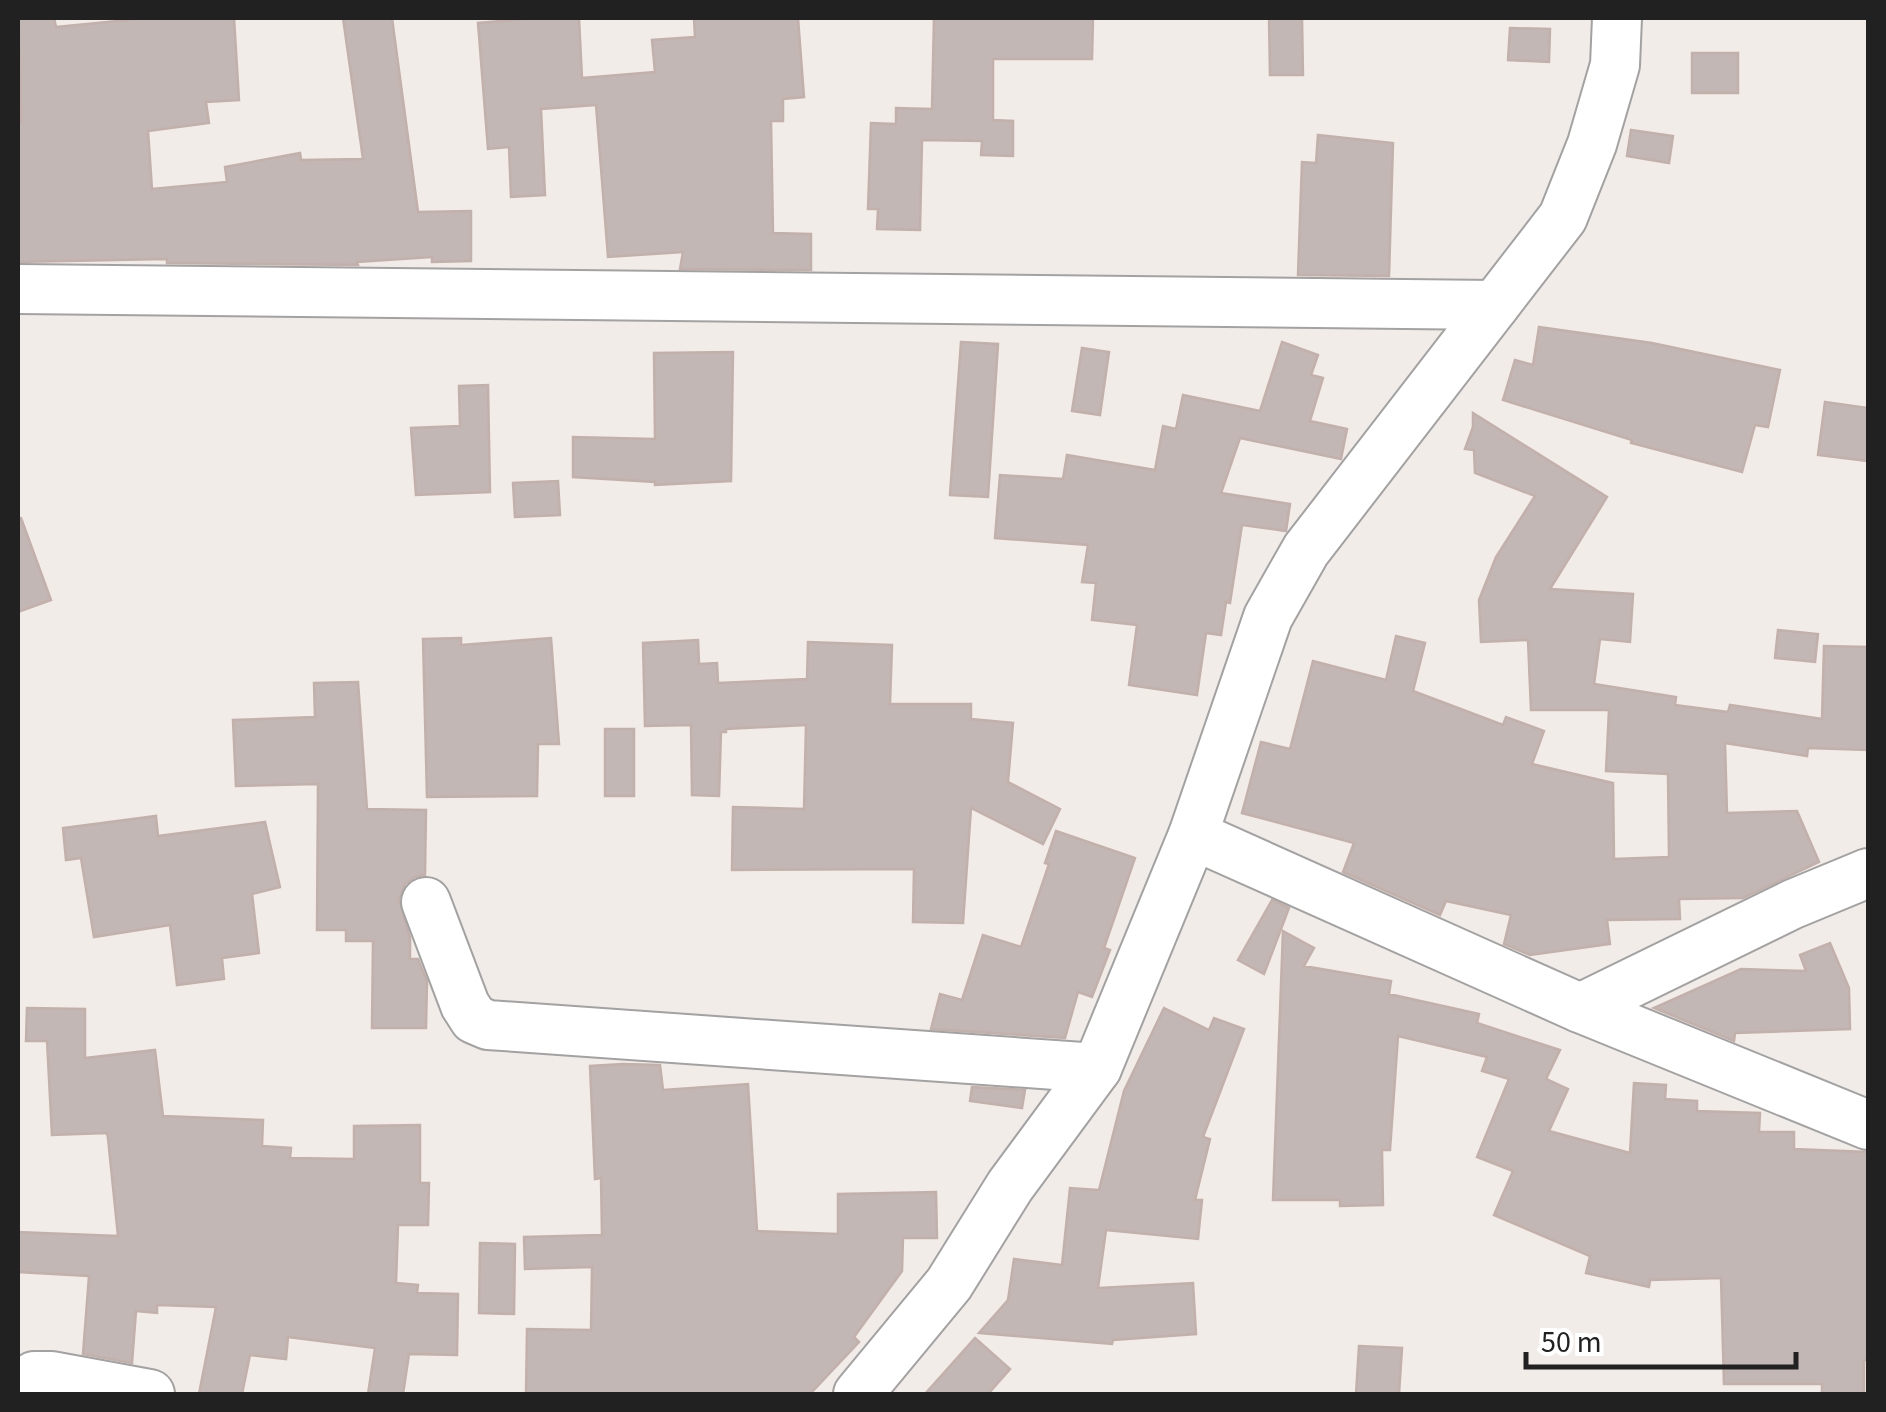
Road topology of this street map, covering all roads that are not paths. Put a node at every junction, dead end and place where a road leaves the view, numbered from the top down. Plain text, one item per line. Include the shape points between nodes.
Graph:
1 (1617, 18) edge
2 (18, 289) edge
3 (1495, 304) junction
4 (1192, 835) junction
5 (1868, 873) edge
6 (426, 902) dead end
7 (1580, 1008) junction
8 (1097, 1068) junction
9 (1868, 1125) edge
10 (18, 1386) edge
11 (150, 1394) edge
12 (858, 1394) edge

1 - 3 street via 1614,64 1563,217
2 - 3 street
3 - 4 street via 1306,550 1277,600
4 - 7 street
4 - 8 street
5 - 7 street
6 - 8 street via 465,1006 488,1024
7 - 9 street
8 - 12 street via 1010,1186 949,1284
10 - 11 street via 34,1376 52,1376

